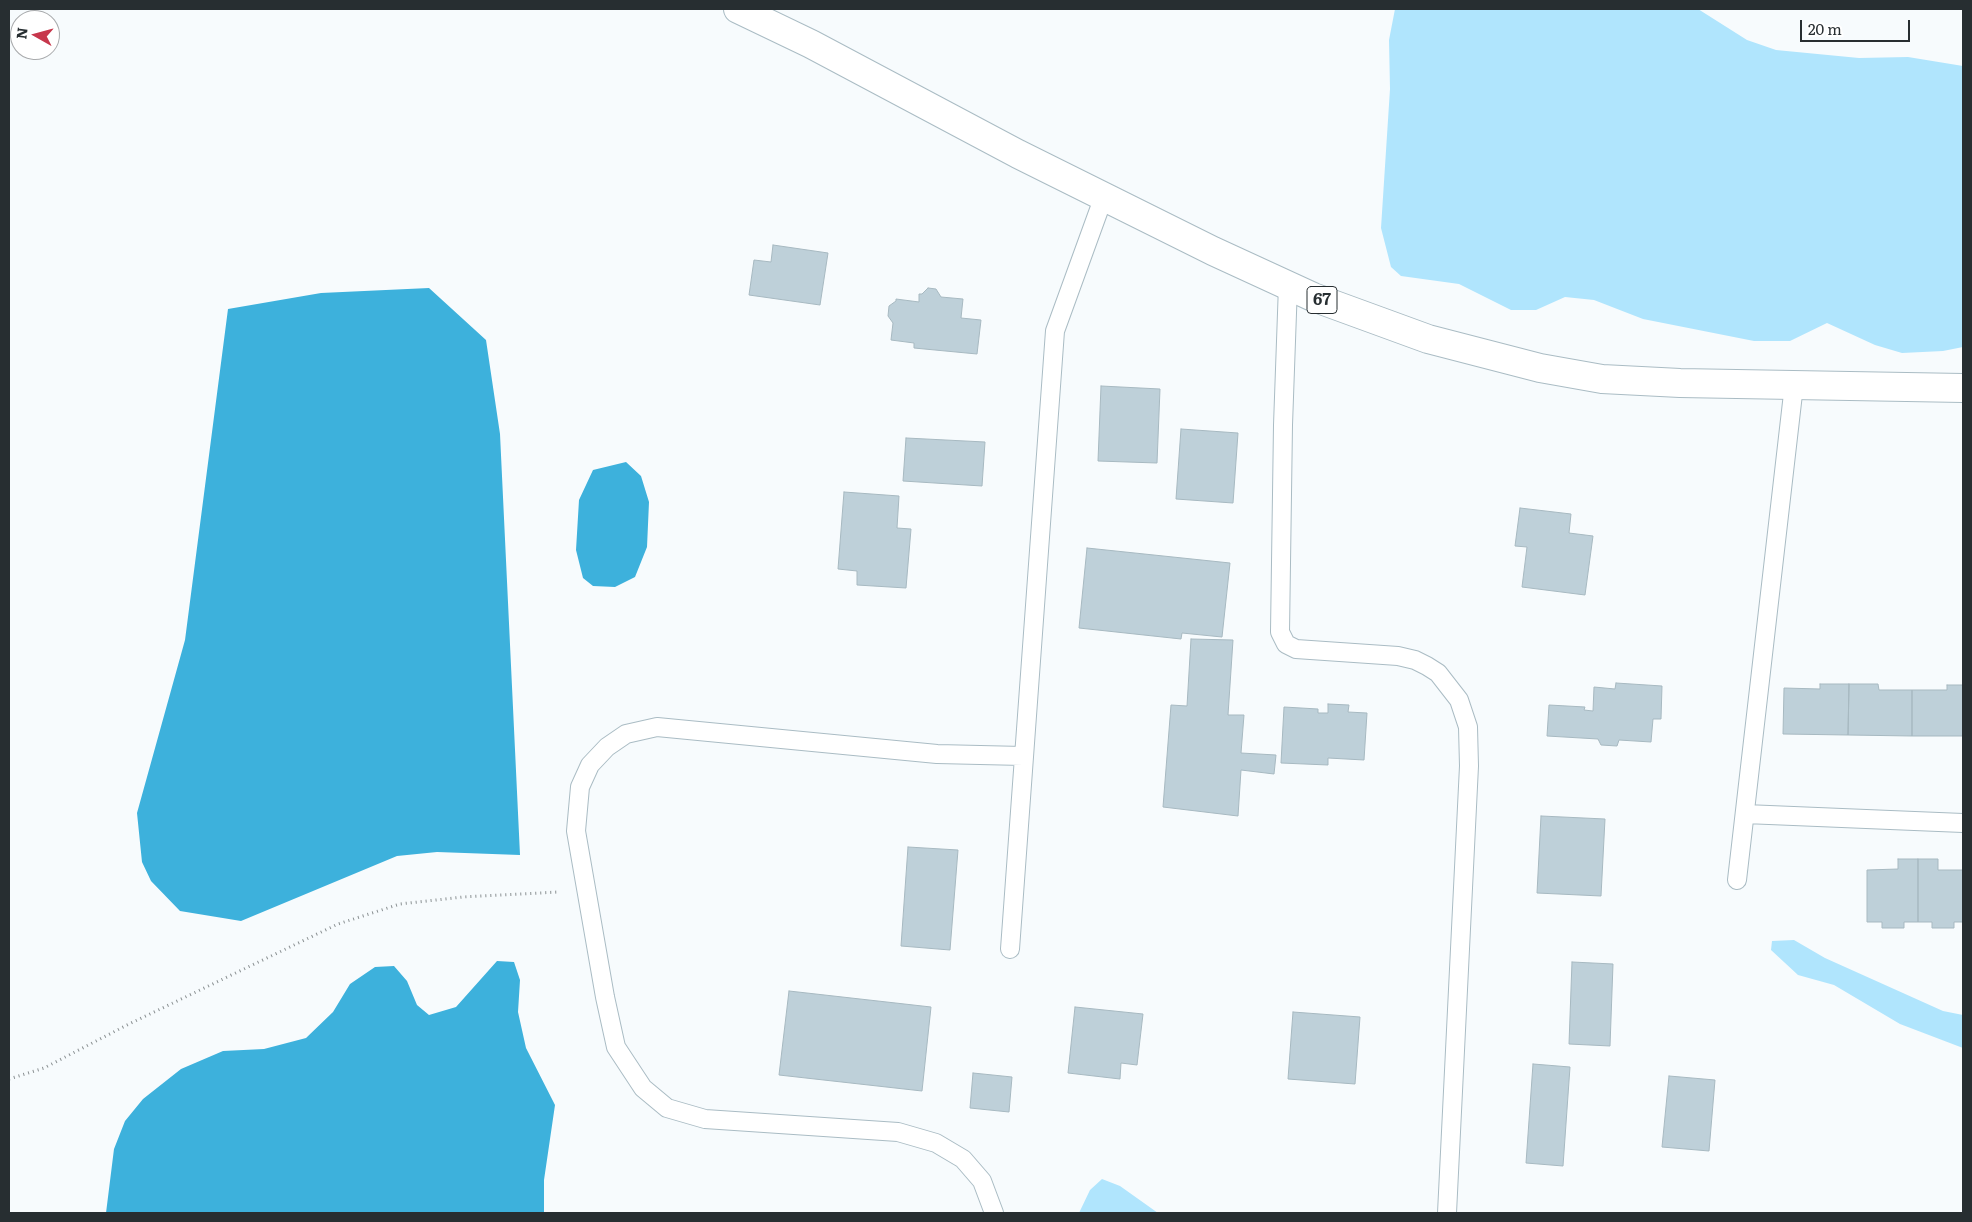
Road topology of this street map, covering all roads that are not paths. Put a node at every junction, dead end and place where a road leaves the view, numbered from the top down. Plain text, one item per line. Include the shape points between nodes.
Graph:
1 (738, 9) edge
2 (1104, 196) junction
3 (1288, 285) junction
4 (1794, 385) junction
5 (1963, 388) edge
6 (1023, 756) junction
7 (1745, 814) junction
8 (1963, 823) edge
9 (1737, 880) dead end
10 (1010, 949) dead end
11 (994, 1213) edge
12 (1447, 1213) edge

1 - 2 main road, 67
2 - 3 main road, 67
2 - 6 lane via 1055,330
3 - 4 main road, 67 via 1428,339 1540,368 1602,379
3 - 12 lane via 1280,632 1286,644 1296,649 1398,656 1427,666 1438,672 1459,700 1468,727 1469,766
4 - 5 main road, 67
4 - 7 lane
6 - 10 lane
6 - 11 lane via 937,754 657,727 626,734 590,765 580,787 576,831 616,1046 643,1088 667,1108 706,1119 898,1132 936,1143 963,1159 982,1181
7 - 8 lane
7 - 9 lane

